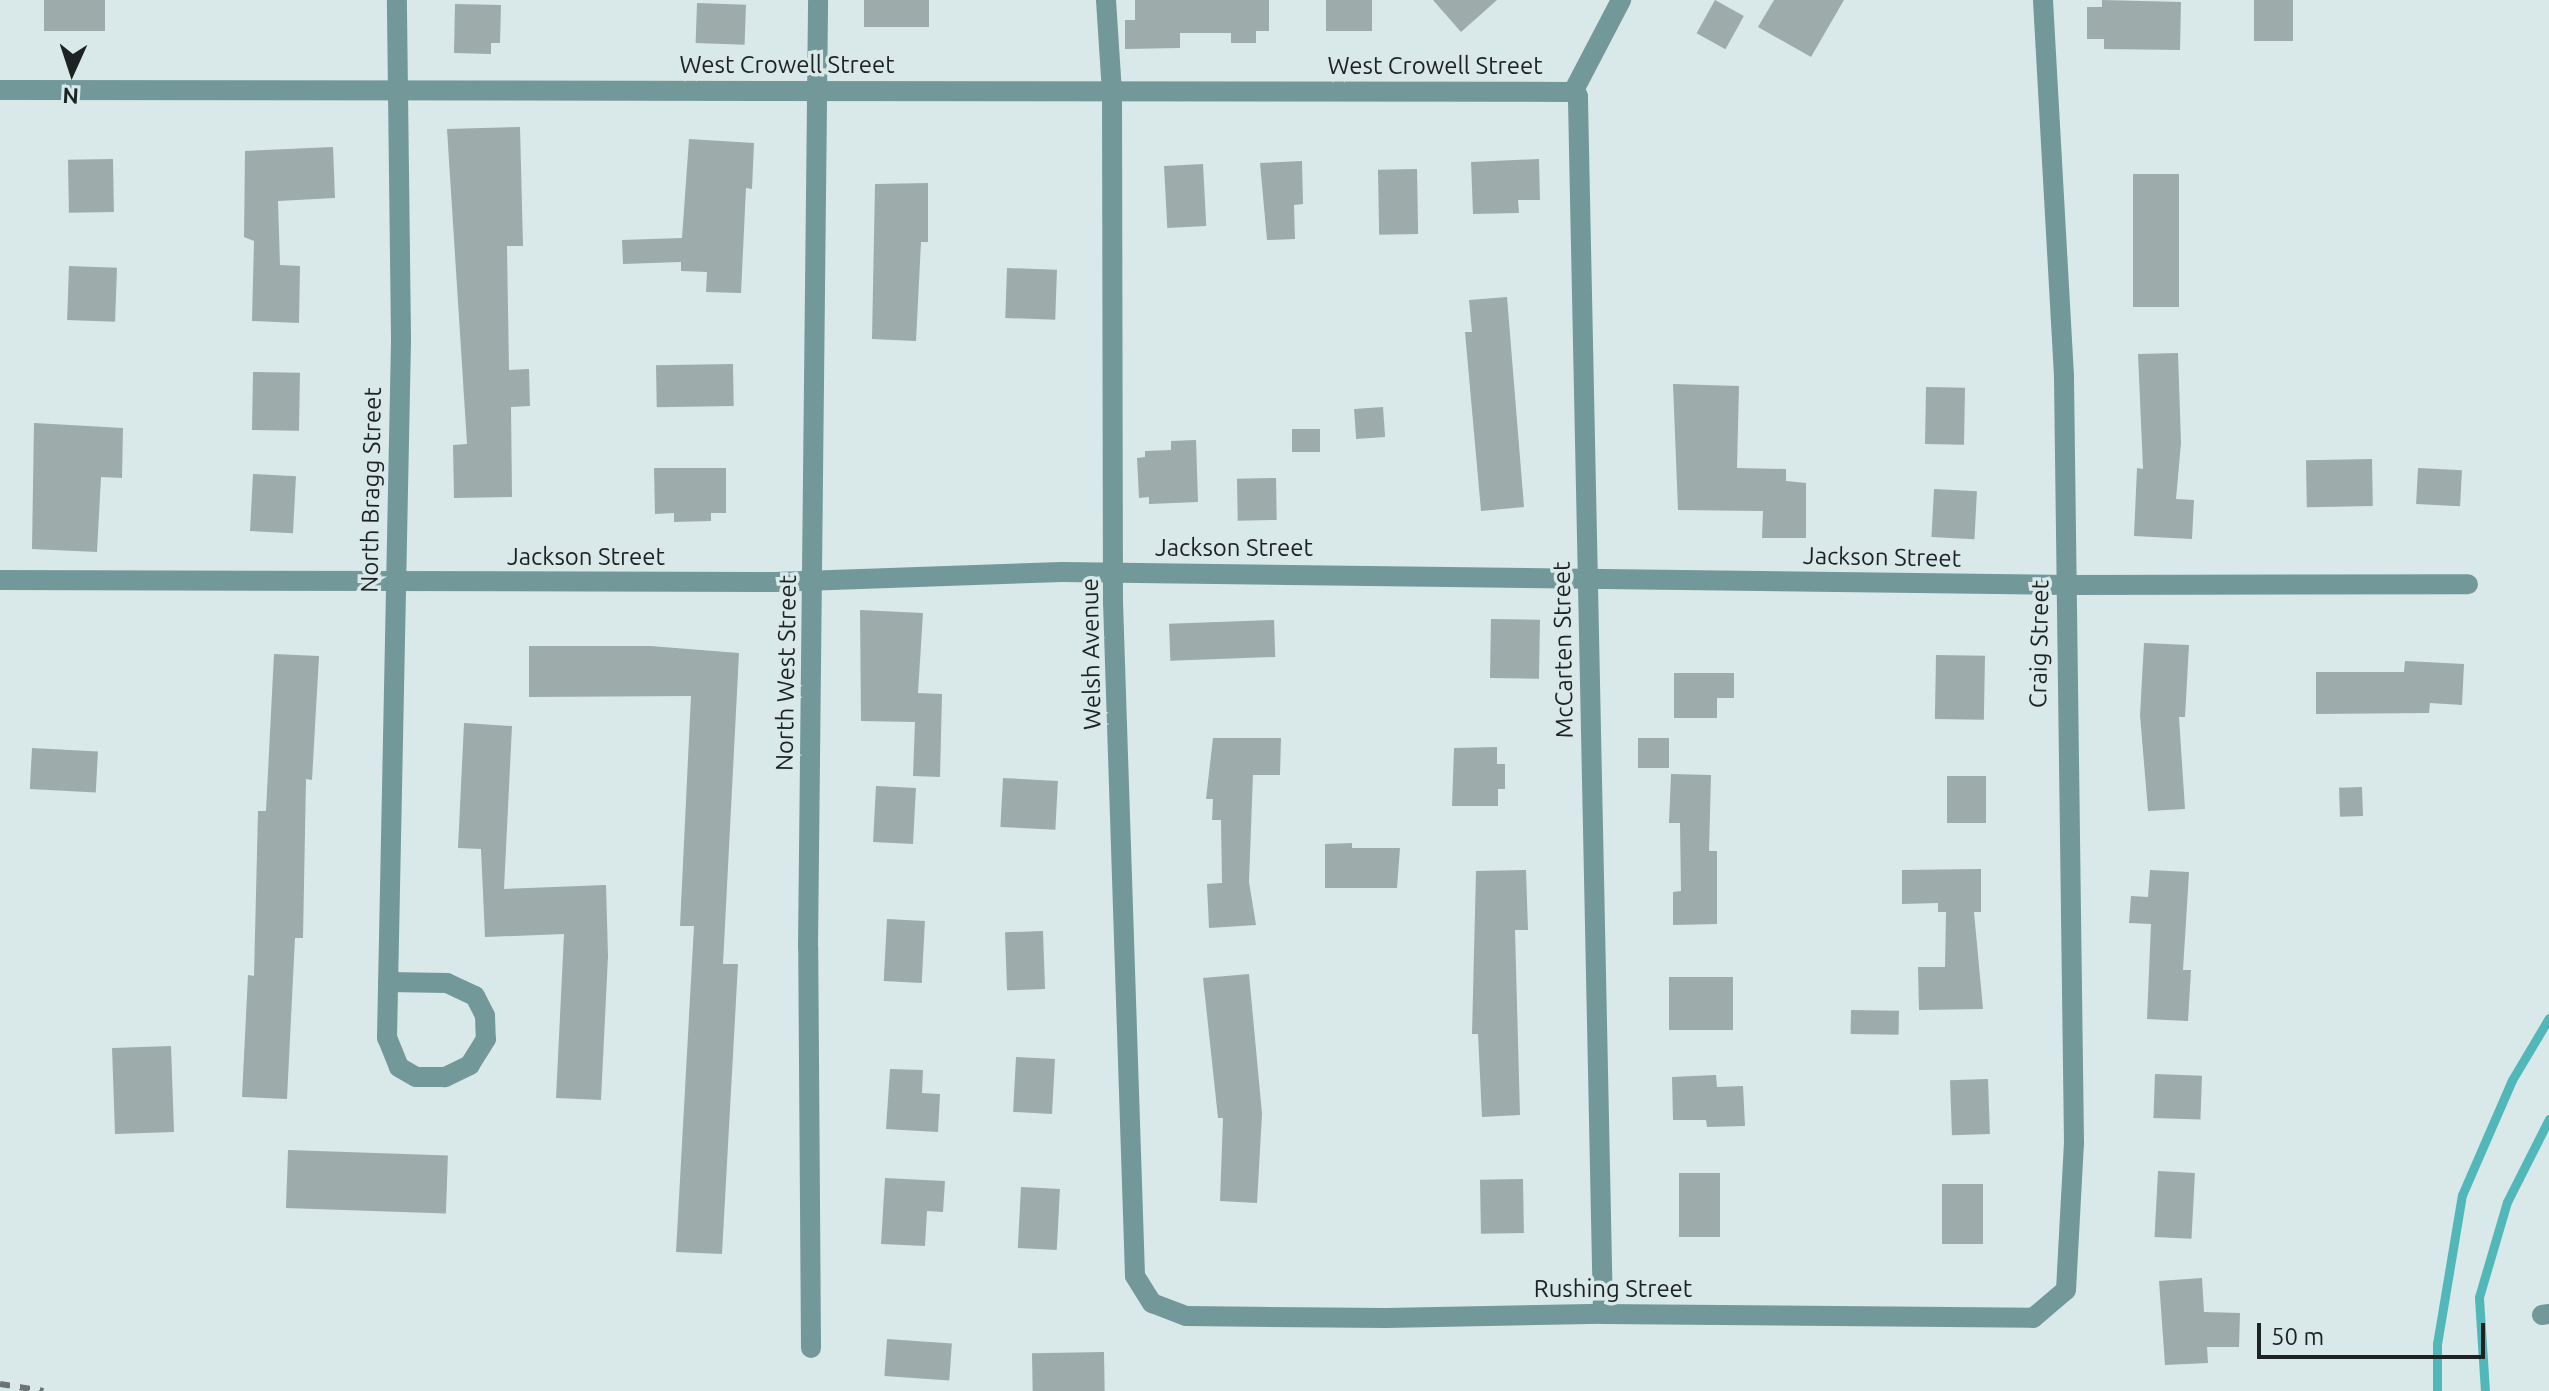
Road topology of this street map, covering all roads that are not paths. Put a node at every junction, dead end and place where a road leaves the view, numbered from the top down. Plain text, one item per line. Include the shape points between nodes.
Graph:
1 (397, 0) edge
2 (818, 0) edge
3 (1106, 0) edge
4 (1621, 0) edge
5 (2043, 0) edge
6 (0, 90) edge
7 (398, 91) junction
8 (817, 91) junction
9 (1112, 92) junction
10 (1573, 92) junction
11 (1116, 573) junction
12 (1587, 579) junction
13 (0, 580) edge
14 (813, 580) junction
15 (395, 584) junction
16 (2468, 584) dead end
17 (2067, 585) junction
18 (388, 982) junction
19 (2066, 1290) joint
20 (1152, 1303) joint
21 (1603, 1314) junction
22 (811, 1348) dead end

1 - 7 street, North Bragg Street
2 - 8 street, North West Street
3 - 9 street, Welsh Avenue
4 - 10 street
5 - 17 street, Craig Street via 2064,376
6 - 7 street, West Crowell Street
7 - 8 street, West Crowell Street
7 - 15 street, North Bragg Street via 401,338
8 - 9 street, West Crowell Street
8 - 14 street, North West Street
9 - 10 street, West Crowell Street
9 - 11 street, Welsh Avenue
10 - 12 street, McCarten Street via 1578,96
11 - 12 street, Jackson Street
11 - 14 street, Jackson Street
11 - 20 street, Welsh Avenue via 1135,1276
12 - 17 street, Jackson Street
12 - 21 street, McCarten Street
13 - 15 street, Jackson Street
14 - 15 street, Jackson Street
14 - 22 street, North West Street
15 - 18 street, North Bragg Street
16 - 17 street, Jackson Street
17 - 19 street, Craig Street via 2074,1143
18 - 18 street, North Bragg Street via 387,1038 399,1067 416,1077 445,1077 470,1065 486,1039 485,1016 475,996 447,983
19 - 21 street, Rushing Street via 2033,1318
20 - 21 street, Rushing Street via 1186,1316

